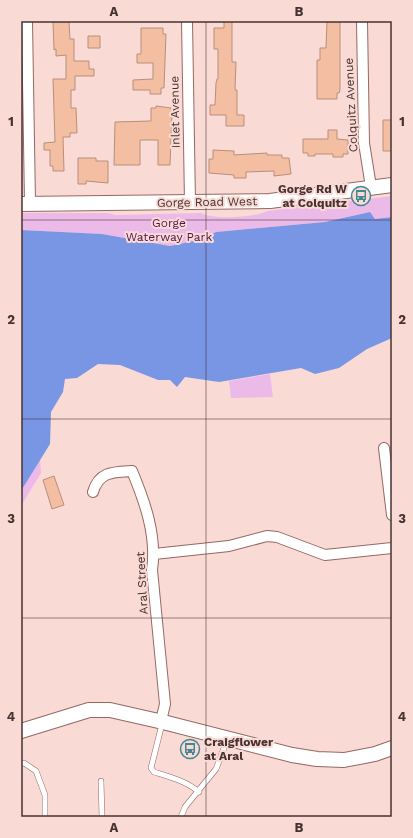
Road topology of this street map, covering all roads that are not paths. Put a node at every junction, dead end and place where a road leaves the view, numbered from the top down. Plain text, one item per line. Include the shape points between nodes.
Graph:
1 (27, 21) edge
2 (187, 21) edge
3 (362, 21) edge
4 (392, 185) edge
5 (371, 187) junction
6 (190, 203) junction
7 (25, 204) edge
8 (384, 448) dead end
9 (92, 492) dead end
10 (392, 515) edge
11 (392, 548) edge
12 (154, 554) junction
13 (162, 721) junction
14 (21, 731) edge
15 (228, 739) junction
16 (392, 748) edge
17 (21, 764) edge
18 (102, 781) dead end
19 (199, 792) junction
20 (45, 817) edge
21 (102, 817) edge
22 (181, 817) edge

1 - 7 street
2 - 6 street, Inlet Avenue
3 - 5 street, Colquitz Avenue via 364,143
4 - 5 main road, Gorge Road West
5 - 6 main road, Gorge Road West via 286,200
6 - 7 main road, Gorge Road West
8 - 10 street
9 - 12 street, Aral Street via 96,482 108,473 132,471 147,507
11 - 12 street via 325,555 316,554 277,537 267,536 229,546
12 - 13 street, Aral Street via 152,570 165,704
13 - 14 main road via 110,710 89,710
13 - 15 main road
13 - 19 lane via 151,768 154,772 192,786
15 - 16 main road via 317,759 344,760
15 - 19 lane via 216,769
17 - 20 lane via 24,763 36,771 45,795
18 - 21 lane
19 - 22 lane via 185,807

